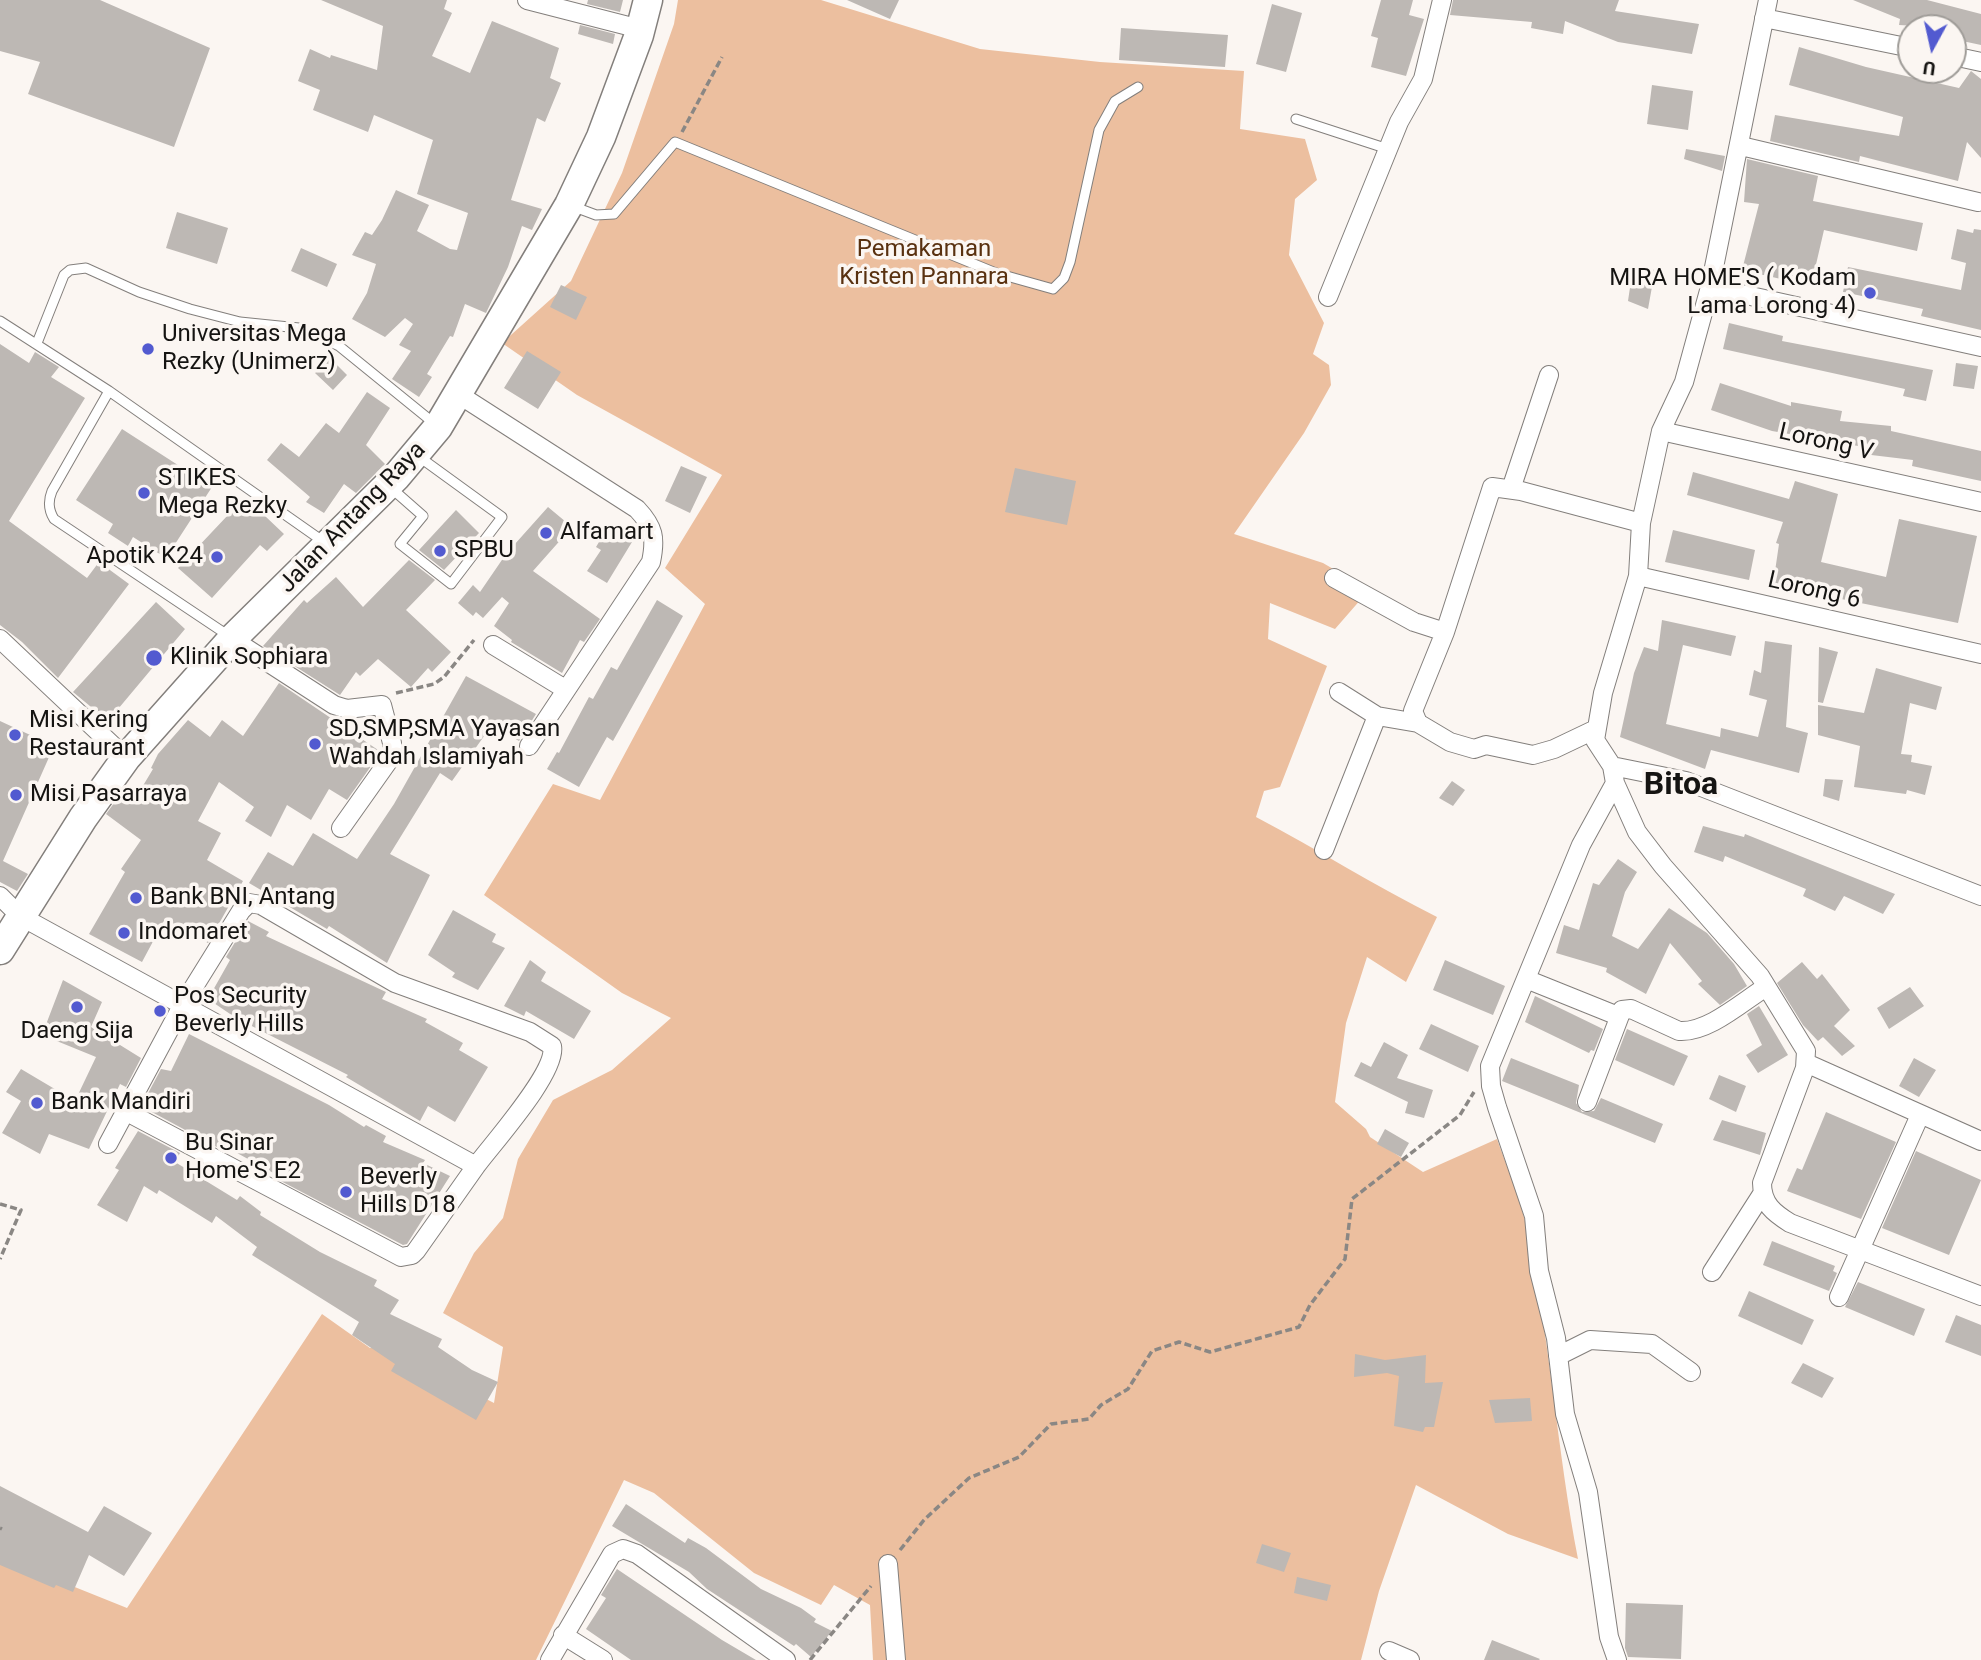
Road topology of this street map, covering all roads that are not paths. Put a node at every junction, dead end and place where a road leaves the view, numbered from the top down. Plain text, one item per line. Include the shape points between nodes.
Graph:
1 (527, 0) edge
2 (648, 0) edge
3 (1442, 0) edge
4 (1766, 9) edge
5 (640, 29) junction
6 (1897, 44) edge
7 (1138, 87) dead end
8 (1296, 119) dead end
9 (1741, 146) junction
10 (1388, 149) junction
11 (1978, 202) dead end
12 (569, 205) junction
13 (1710, 287) junction
14 (1328, 297) dead end
15 (0, 321) edge
16 (37, 342) junction
17 (1981, 347) edge
18 (1549, 375) dead end
19 (109, 391) junction
20 (458, 394) junction
21 (438, 427) junction
22 (1661, 431) junction
23 (416, 455) junction
24 (388, 485) junction
25 (1511, 489) junction
26 (1981, 502) edge
27 (1641, 523) junction
28 (328, 545) junction
29 (1638, 576) junction
30 (1334, 578) dead end
31 (1445, 632) junction
32 (0, 639) edge
33 (232, 639) junction
34 (493, 645) dead end
35 (1980, 652) edge
36 (565, 689) junction
37 (1339, 692) dead end
38 (1377, 716) junction
39 (1418, 723) junction
40 (1596, 729) junction
41 (529, 746) dead end
42 (126, 758) junction
43 (1613, 775) junction
44 (341, 828) dead end
45 (1324, 850) dead end
46 (0, 896) edge
47 (1981, 896) edge
48 (20, 916) junction
49 (0, 950) edge
50 (1525, 979) junction
51 (1766, 987) junction
52 (182, 1006) junction
53 (1618, 1016) junction
54 (1807, 1063) junction
55 (1587, 1102) dead end
56 (125, 1111) junction
57 (1920, 1115) junction
58 (1981, 1141) edge
59 (108, 1144) dead end
60 (476, 1166) junction
61 (1762, 1194) junction
62 (1861, 1251) junction
63 (1712, 1272) dead end
64 (1981, 1296) edge
65 (1839, 1297) dead end
66 (1558, 1356) junction
67 (1691, 1371) dead end
68 (888, 1564) road end
69 (563, 1635) junction
70 (1389, 1651) dead end
71 (550, 1660) edge
72 (603, 1660) edge
73 (785, 1660) edge
74 (896, 1660) edge
75 (1410, 1660) edge
76 (1617, 1660) edge

1 - 5 street
2 - 5 main road, Jalan Antang Raya
3 - 10 street via 1423,79
4 - 6 street
4 - 9 street
5 - 12 main road, Jalan Antang Raya via 601,137
7 - 12 lane via 1115,101 1099,130 1070,262 1064,278 1052,289 996,273 676,142 614,214 596,215
8 - 10 lane
9 - 11 street
9 - 13 street
10 - 14 street
12 - 20 main road, Jalan Antang Raya
13 - 17 street
13 - 22 street via 1684,382
15 - 16 lane
16 - 19 lane
16 - 21 lane via 64,275 86,268 190,309 309,332 339,346
18 - 25 street
19 - 28 lane
19 - 33 lane via 52,491 51,513
20 - 21 main road, Jalan Antang Raya
20 - 36 street via 621,498 649,521 655,535 651,562
21 - 23 main road, Jalan Antang Raya
22 - 26 street, Lorong V
22 - 27 street
23 - 24 main road, Jalan Antang Raya
23 - 24 lane via 502,517 451,584 400,544 423,516
24 - 28 main road, Jalan Antang Raya
25 - 27 street
25 - 31 street via 1492,487 1488,494
27 - 29 street
28 - 33 main road, Jalan Antang Raya
29 - 35 street, Lorong 6
29 - 40 street
30 - 31 street via 1414,622
31 - 39 street via 1413,711
32 - 42 street
33 - 42 main road, Jalan Antang Raya
33 - 44 street via 334,705 347,709 382,705 392,756
34 - 36 street
36 - 41 street
37 - 38 street
38 - 39 street
38 - 45 street
39 - 40 street via 1450,742 1474,749 1486,745 1533,755
40 - 43 street via 1595,740
42 - 48 main road, Jalan Antang Raya
43 - 47 street via 1686,781
43 - 50 street
43 - 51 street via 1637,832
46 - 48 street
48 - 49 main road, Jalan Antang Raya
48 - 52 street
50 - 53 street
50 - 66 street via 1490,1066 1491,1086 1534,1216 1539,1271
51 - 53 street via 1686,1031 1631,1009
51 - 54 street via 1806,1051
52 - 56 street
52 - 60 street
52 - 60 street via 241,911 252,902 395,983 530,1032 552,1046 552,1060
53 - 55 street
54 - 57 street
54 - 61 street via 1766,1170
56 - 59 street
56 - 60 street via 401,1257 416,1251
57 - 58 street
57 - 62 street
61 - 62 street via 1770,1209 1790,1223
61 - 63 street
62 - 64 street
62 - 65 street
66 - 67 street via 1590,1339 1652,1344
66 - 76 street via 1565,1414 1588,1492 1609,1637
68 - 74 street
69 - 71 street
69 - 72 street
69 - 73 street via 612,1554 623,1549 637,1554
70 - 75 street

